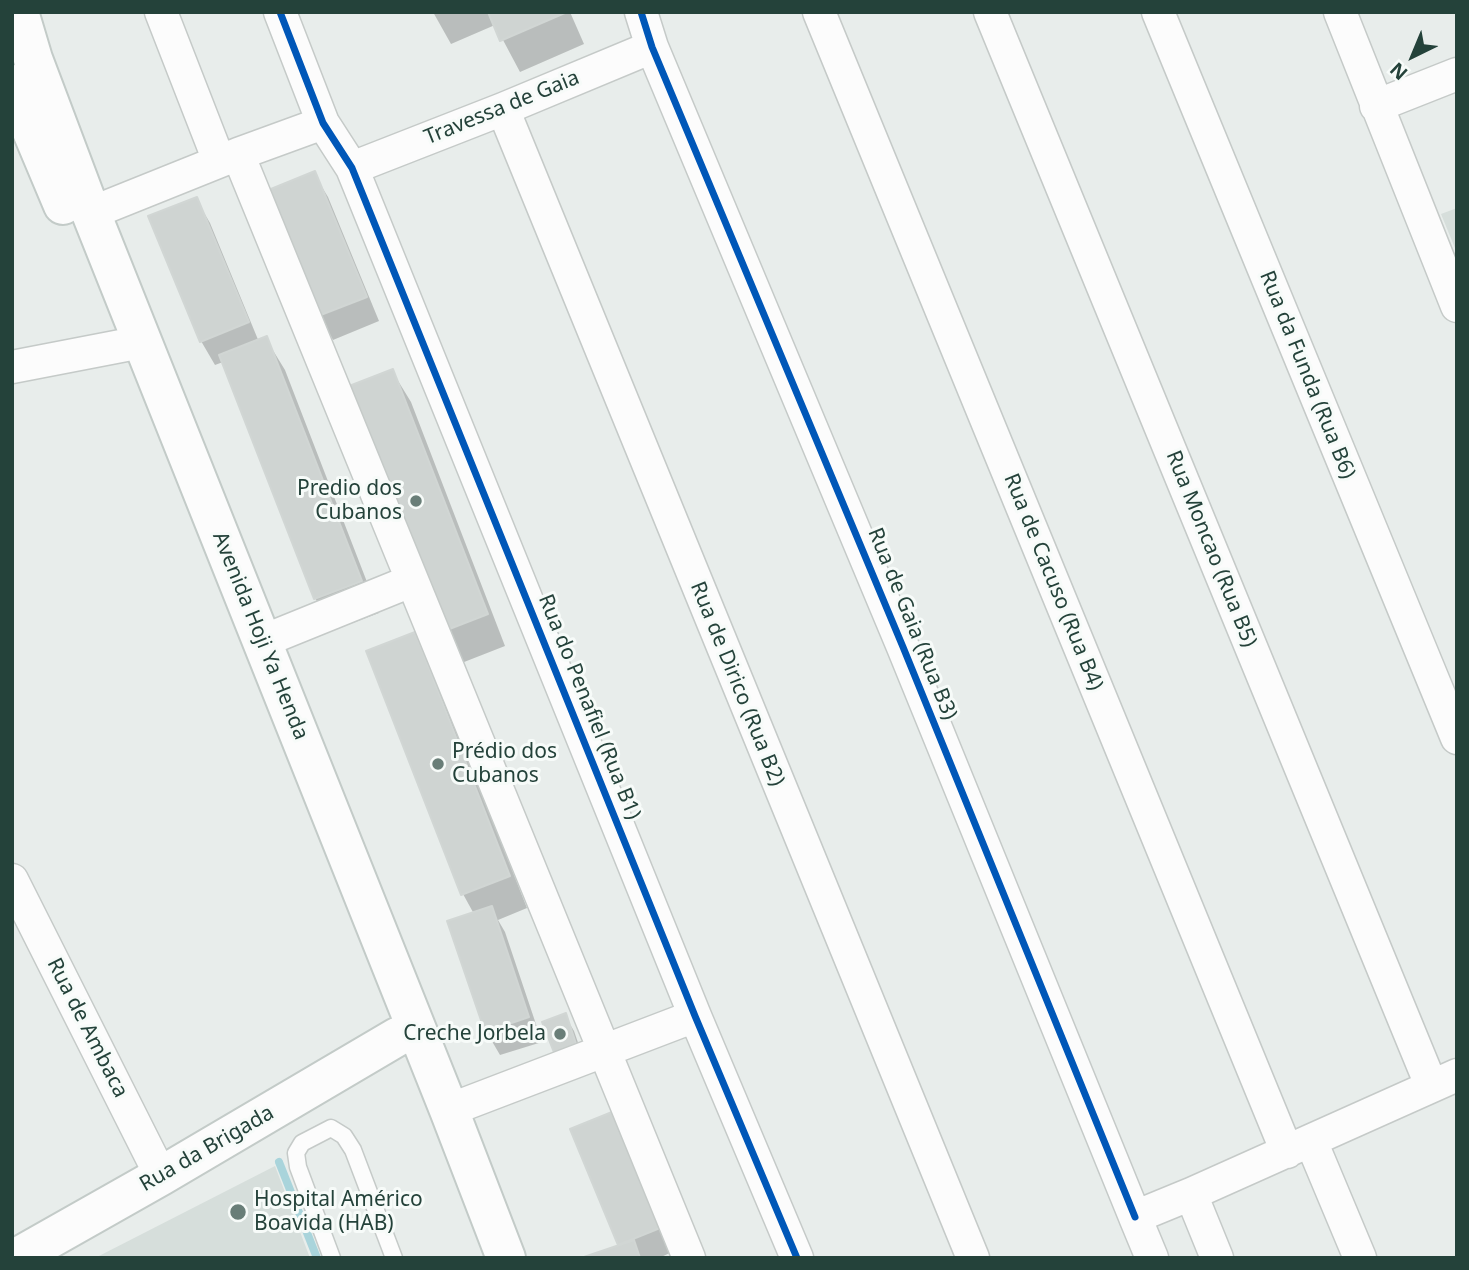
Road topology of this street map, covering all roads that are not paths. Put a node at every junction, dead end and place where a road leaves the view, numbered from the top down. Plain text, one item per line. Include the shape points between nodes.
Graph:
1 (19, 12) edge
2 (160, 12) edge
3 (280, 12) edge
4 (640, 12) edge
5 (819, 12) edge
6 (990, 12) edge
7 (1158, 12) edge
8 (1340, 12) edge
9 (652, 47) junction
10 (1457, 74) edge
11 (12, 84) edge
12 (1376, 106) junction
13 (503, 109) junction
14 (323, 123) junction
15 (229, 157) junction
16 (352, 168) junction
17 (92, 213) junction
18 (1457, 306) edge
19 (126, 345) junction
20 (12, 367) edge
21 (411, 581) junction
22 (263, 641) junction
23 (1457, 738) edge
24 (12, 880) edge
25 (695, 1016) junction
26 (397, 1037) junction
27 (603, 1051) junction
28 (1444, 1080) edge
29 (449, 1110) junction
30 (1299, 1147) junction
31 (161, 1176) junction
32 (1191, 1194) junction
33 (1135, 1217) junction
34 (16, 1258) edge
35 (332, 1258) edge
36 (394, 1258) edge
37 (478, 1258) edge
38 (506, 1258) edge
39 (689, 1258) edge
40 (797, 1258) edge
41 (973, 1258) edge
42 (1152, 1258) edge
43 (1217, 1258) edge
44 (1360, 1258) edge

1 - 17 main road, Avenida Hoji Ya Henda
2 - 15 street
3 - 14 street, Rua do Penafiel (Rua B1)
4 - 9 street, Rua de Gaia (Rua B3)
5 - 30 street, Rua de Cacuso (Rua B4)
6 - 28 street, Rua Moncao (Rua B5)
7 - 23 street, Rua da Funda (Rua B6)
8 - 12 street
9 - 13 street, Travessa de Gaia
9 - 33 street, Rua de Gaia (Rua B3)
10 - 12 street
11 - 19 main road, Avenida Hoji Ya Henda
12 - 18 street
13 - 16 street, Travessa de Gaia
13 - 41 street, Rua de Dirico (Rua B2)
14 - 15 street
14 - 16 street, Rua do Penafiel (Rua B1)
15 - 17 street
15 - 21 street
16 - 25 street, Rua do Penafiel (Rua B1)
17 - 22 main road, Avenida Hoji Ya Henda
19 - 20 street
19 - 26 main road, Avenida Hoji Ya Henda
21 - 22 street
21 - 27 street
22 - 29 main road, Avenida Hoji Ya Henda
24 - 31 street, Rua de Ambaca
25 - 27 street
25 - 40 street, Rua do Penafiel (Rua B1)
26 - 31 main road, Rua da Brigada
26 - 37 main road, Avenida Hoji Ya Henda
27 - 29 street
27 - 39 street
28 - 30 street
29 - 38 main road, Avenida Hoji Ya Henda
30 - 32 street
30 - 44 street, Rua de Cacuso (Rua B4)
31 - 34 main road, Rua da Brigada
32 - 33 street
32 - 43 street
33 - 42 street, Rua de Gaia (Rua B3)
35 - 36 lane via 296,1153 302,1143 331,1128 344,1136 353,1150

